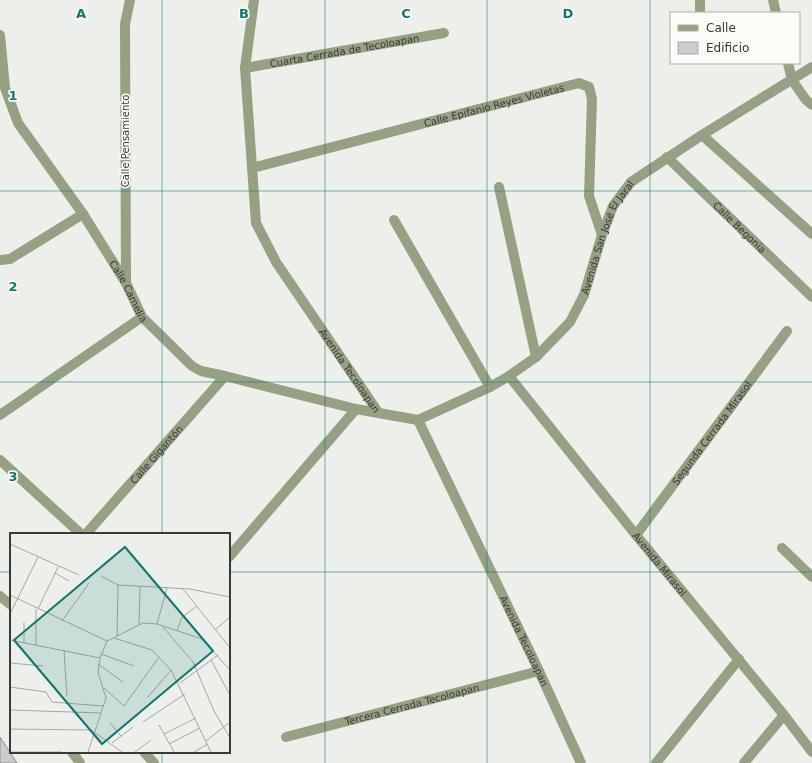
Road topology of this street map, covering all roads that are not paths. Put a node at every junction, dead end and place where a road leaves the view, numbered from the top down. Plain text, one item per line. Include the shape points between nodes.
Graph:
1 (130, 0) edge
2 (254, 0) edge
3 (700, 0) edge
4 (773, 0) edge
5 (700, 12) edge
6 (776, 12) edge
7 (444, 34) dead end
8 (0, 35) edge
9 (788, 64) edge
10 (812, 67) edge
11 (245, 68) junction
12 (792, 80) junction
13 (812, 105) edge
14 (702, 135) junction
15 (668, 158) junction
16 (252, 168) junction
17 (499, 187) dead end
18 (83, 214) junction
19 (394, 220) dead end
20 (812, 234) edge
21 (602, 235) junction
22 (0, 260) edge
23 (126, 283) junction
24 (812, 298) edge
25 (142, 317) junction
26 (787, 331) dead end
27 (536, 357) junction
28 (225, 376) junction
29 (509, 376) junction
30 (490, 387) junction
31 (356, 409) junction
32 (378, 412) junction
33 (0, 415) edge
34 (418, 420) junction
35 (0, 460) edge
36 (80, 533) edge
37 (87, 533) edge
38 (636, 535) junction
39 (782, 548) dead end
40 (230, 556) edge
41 (812, 577) edge
42 (0, 596) edge
43 (10, 604) edge
44 (739, 659) junction
45 (539, 670) junction
46 (784, 715) junction
47 (286, 737) dead end
48 (812, 752) edge
49 (73, 753) edge
50 (145, 753) edge
51 (80, 763) edge
52 (154, 763) edge
53 (581, 763) edge
54 (656, 763) edge
55 (744, 763) edge

1 - 23 street, Calle Pensamiento via 124,24
2 - 11 street, Avenida Tecoloapan
3 - 5 street
4 - 6 street
7 - 11 street, Cuarta Cerrada de Tecoloapan
8 - 18 street, Calle Camelia via 5,88 18,123
9 - 12 street
10 - 12 street, Avenida San José El Jaral
11 - 16 street, Avenida Tecoloapan
12 - 13 street
12 - 14 street, Avenida San José El Jaral
14 - 15 street, Avenida San José El Jaral
14 - 20 street
15 - 21 street, Avenida San José El Jaral via 631,182 613,206
15 - 24 street, Calle Begonia
16 - 21 street, Calle Epifanio Reyes Violetas via 579,83 589,87 592,99 590,196
16 - 32 street, Avenida Tecoloapan via 256,223 276,262
17 - 27 street
18 - 22 street via 10,259
18 - 23 street, Calle Camelia
19 - 30 street
21 - 27 street, Avenida San José El Jaral via 584,295 574,315
23 - 25 street, Calle Camelia
25 - 28 street, Calle Camelia via 192,366 201,371
25 - 33 street
26 - 38 street, Segunda Cerrada Mirasol
27 - 29 street, Avenida San José El Jaral
28 - 31 street, Calle Camelia
28 - 37 street, Calle Gigantón
29 - 30 street, Avenida San José El Jaral
29 - 38 street, Avenida Mirasol
30 - 34 street, Avenida San José El Jaral
31 - 32 street, Calle Camelia
31 - 40 street
32 - 34 street, Avenida Tecoloapan
34 - 45 street, Avenida Tecoloapan
35 - 36 street
38 - 44 street, Avenida Mirasol
39 - 41 street
42 - 43 street
44 - 46 street, Avenida Mirasol
44 - 54 street
45 - 47 street, Tercera Cerrada Tecoloapan
45 - 53 street, Avenida Tecoloapan
46 - 48 street, Avenida Mirasol
46 - 55 street
49 - 51 street
50 - 52 street

